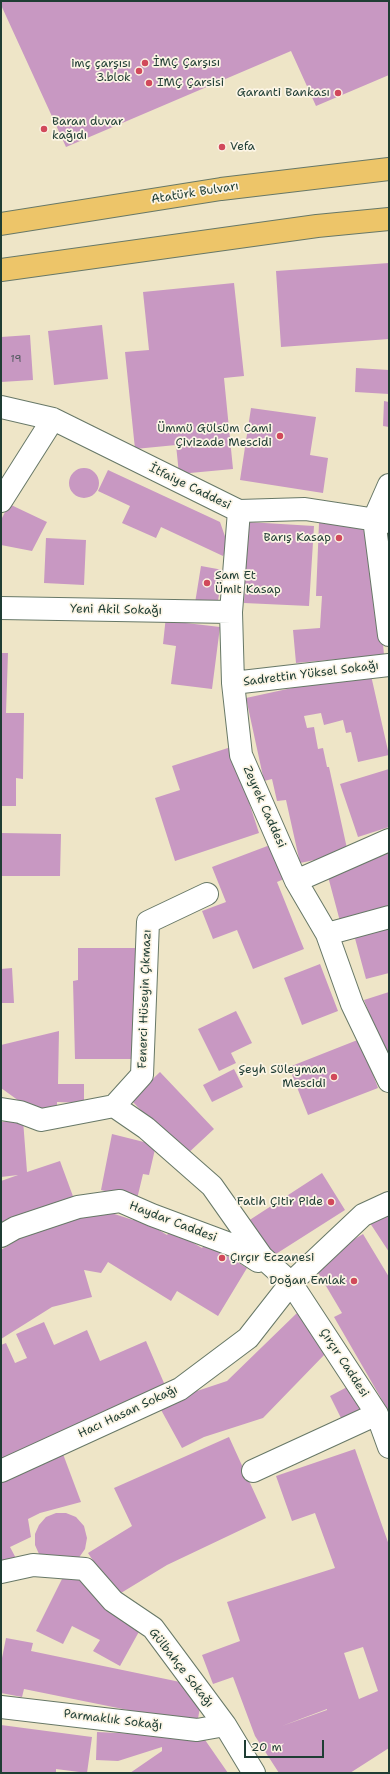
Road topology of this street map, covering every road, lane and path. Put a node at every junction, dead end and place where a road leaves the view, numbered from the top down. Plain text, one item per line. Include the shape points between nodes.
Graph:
1 (389, 169) edge
2 (389, 219) edge
3 (1, 224) edge
4 (1, 270) edge
5 (1, 407) edge
6 (53, 419) junction
7 (389, 485) edge
8 (1, 502) edge
9 (239, 511) junction
10 (381, 521) edge
11 (1, 608) edge
12 (231, 612) junction
13 (389, 635) edge
14 (389, 665) edge
15 (233, 683) junction
16 (389, 840) edge
17 (296, 881) junction
18 (207, 894) dead end
19 (389, 917) edge
20 (327, 934) junction
21 (389, 1081) edge
22 (114, 1106) junction
23 (1, 1109) edge
24 (389, 1203) edge
25 (1, 1236) edge
26 (291, 1283) junction
27 (377, 1414) junction
28 (389, 1447) edge
29 (1, 1471) edge
30 (253, 1471) dead end
31 (1, 1572) edge
32 (1, 1707) edge
33 (224, 1725) junction
34 (254, 1773) edge

1 - 3 main road, Atatürk Bulvarı via 221,189
2 - 4 main road via 317,226
5 - 6 street, İtfaiye Caddesi
6 - 8 street
6 - 9 street, İtfaiye Caddesi
7 - 10 street
9 - 10 street, İtfaiye Caddesi via 305,509
9 - 12 street, Zeyrek Caddesi
10 - 13 street
11 - 12 street, Yeni Akil Sokağı
12 - 15 street, Zeyrek Caddesi
14 - 15 street, Sadrettin Yüksel Sokağı
15 - 17 street, Zeyrek Caddesi via 241,756
16 - 17 street
17 - 20 street, Zeyrek Caddesi
18 - 22 street, Fenerci Hüseyin Çıkmazı via 148,922 142,1075
19 - 20 street
20 - 21 street, Zeyrek Caddesi via 352,1004
22 - 23 street via 41,1120 20,1112
22 - 26 street via 146,1128 212,1186 262,1257
24 - 26 street, Hacı Hasan Sokağı via 363,1215
25 - 26 street, Haydar Caddesi via 14,1228 78,1207 120,1201 236,1246
26 - 27 street, Çırçır Caddesi
26 - 29 street, Hacı Hasan Sokağı via 248,1338 180,1389
27 - 28 street, Çırçır Caddesi
27 - 30 street
31 - 33 street, Gülbahçe Sokağı via 33,1565 84,1569 113,1601 153,1628
32 - 33 street, Parmaklık Sokağı via 197,1730
33 - 34 street, Gülbahçe Sokağı

